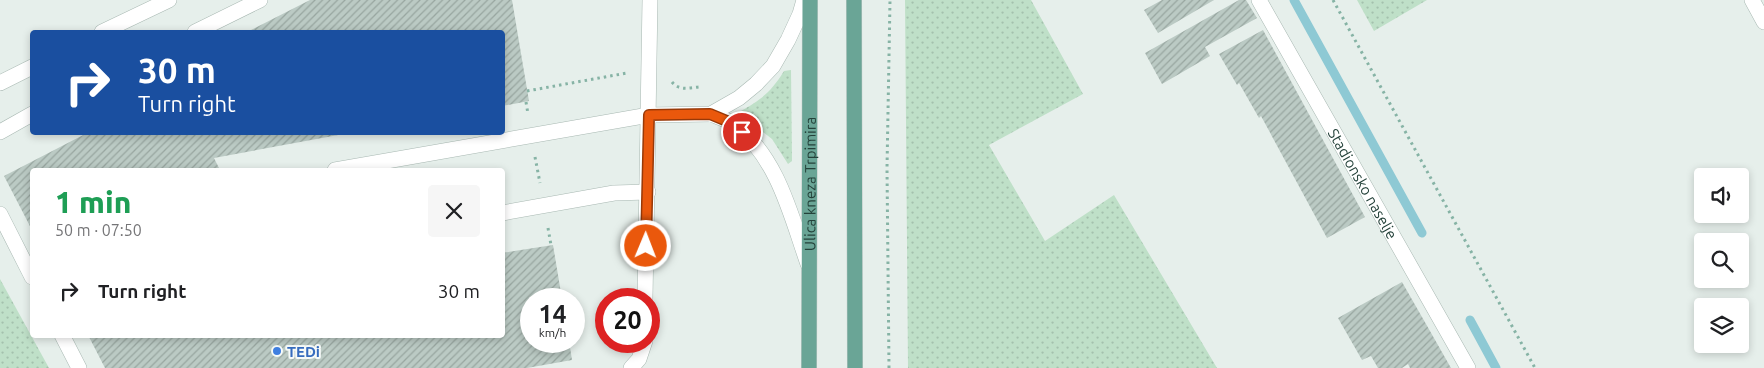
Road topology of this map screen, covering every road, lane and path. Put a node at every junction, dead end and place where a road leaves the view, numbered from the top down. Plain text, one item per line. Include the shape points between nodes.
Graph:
1 (169, 0) edge
2 (260, 0) edge
3 (650, 0) edge
4 (804, 0) edge
5 (810, 0) edge
6 (854, 0) edge
7 (890, 0) edge
8 (1259, 0) edge
9 (1333, 0) edge
10 (1752, 0) edge
11 (1764, 22) edge
12 (106, 30) edge
13 (199, 30) edge
14 (30, 67) edge
15 (650, 69) junction
16 (0, 83) edge
17 (699, 87) dead end
18 (527, 91) dead end
19 (526, 102) dead end
20 (710, 114) junction
21 (30, 115) edge
22 (649, 115) junction
23 (0, 132) edge
24 (532, 136) junction
25 (347, 168) edge
26 (648, 192) junction
27 (544, 205) junction
28 (505, 212) edge
29 (0, 214) edge
30 (551, 245) dead end
31 (808, 264) junction
32 (30, 273) edge
33 (646, 288) edge
34 (64, 338) edge
35 (641, 353) edge
36 (79, 368) edge
37 (630, 368) edge
38 (809, 368) edge
39 (855, 368) edge
40 (889, 368) edge
41 (1468, 368) edge
42 (1535, 368) edge

1 - 12 street
2 - 13 street
3 - 15 street
4 - 20 street via 788,40 773,66 739,98
5 - 31 main road, Ulica kneza Trpimira
6 - 39 main road
7 - 40 path via 887,168
8 - 41 street, Stadionsko naselje
9 - 42 path
10 - 11 street
14 - 16 street
15 - 17 path via 668,66 670,80 675,86
15 - 18 path
15 - 22 street
19 - 24 path
20 - 22 street
20 - 31 street via 734,124 764,156 775,176
21 - 23 street
22 - 24 street
22 - 26 street
24 - 25 street
24 - 27 path
26 - 27 street via 614,193
26 - 33 street
27 - 28 street
27 - 30 path
29 - 32 street
31 - 38 main road, Ulica kneza Trpimira
34 - 36 street
35 - 37 street

